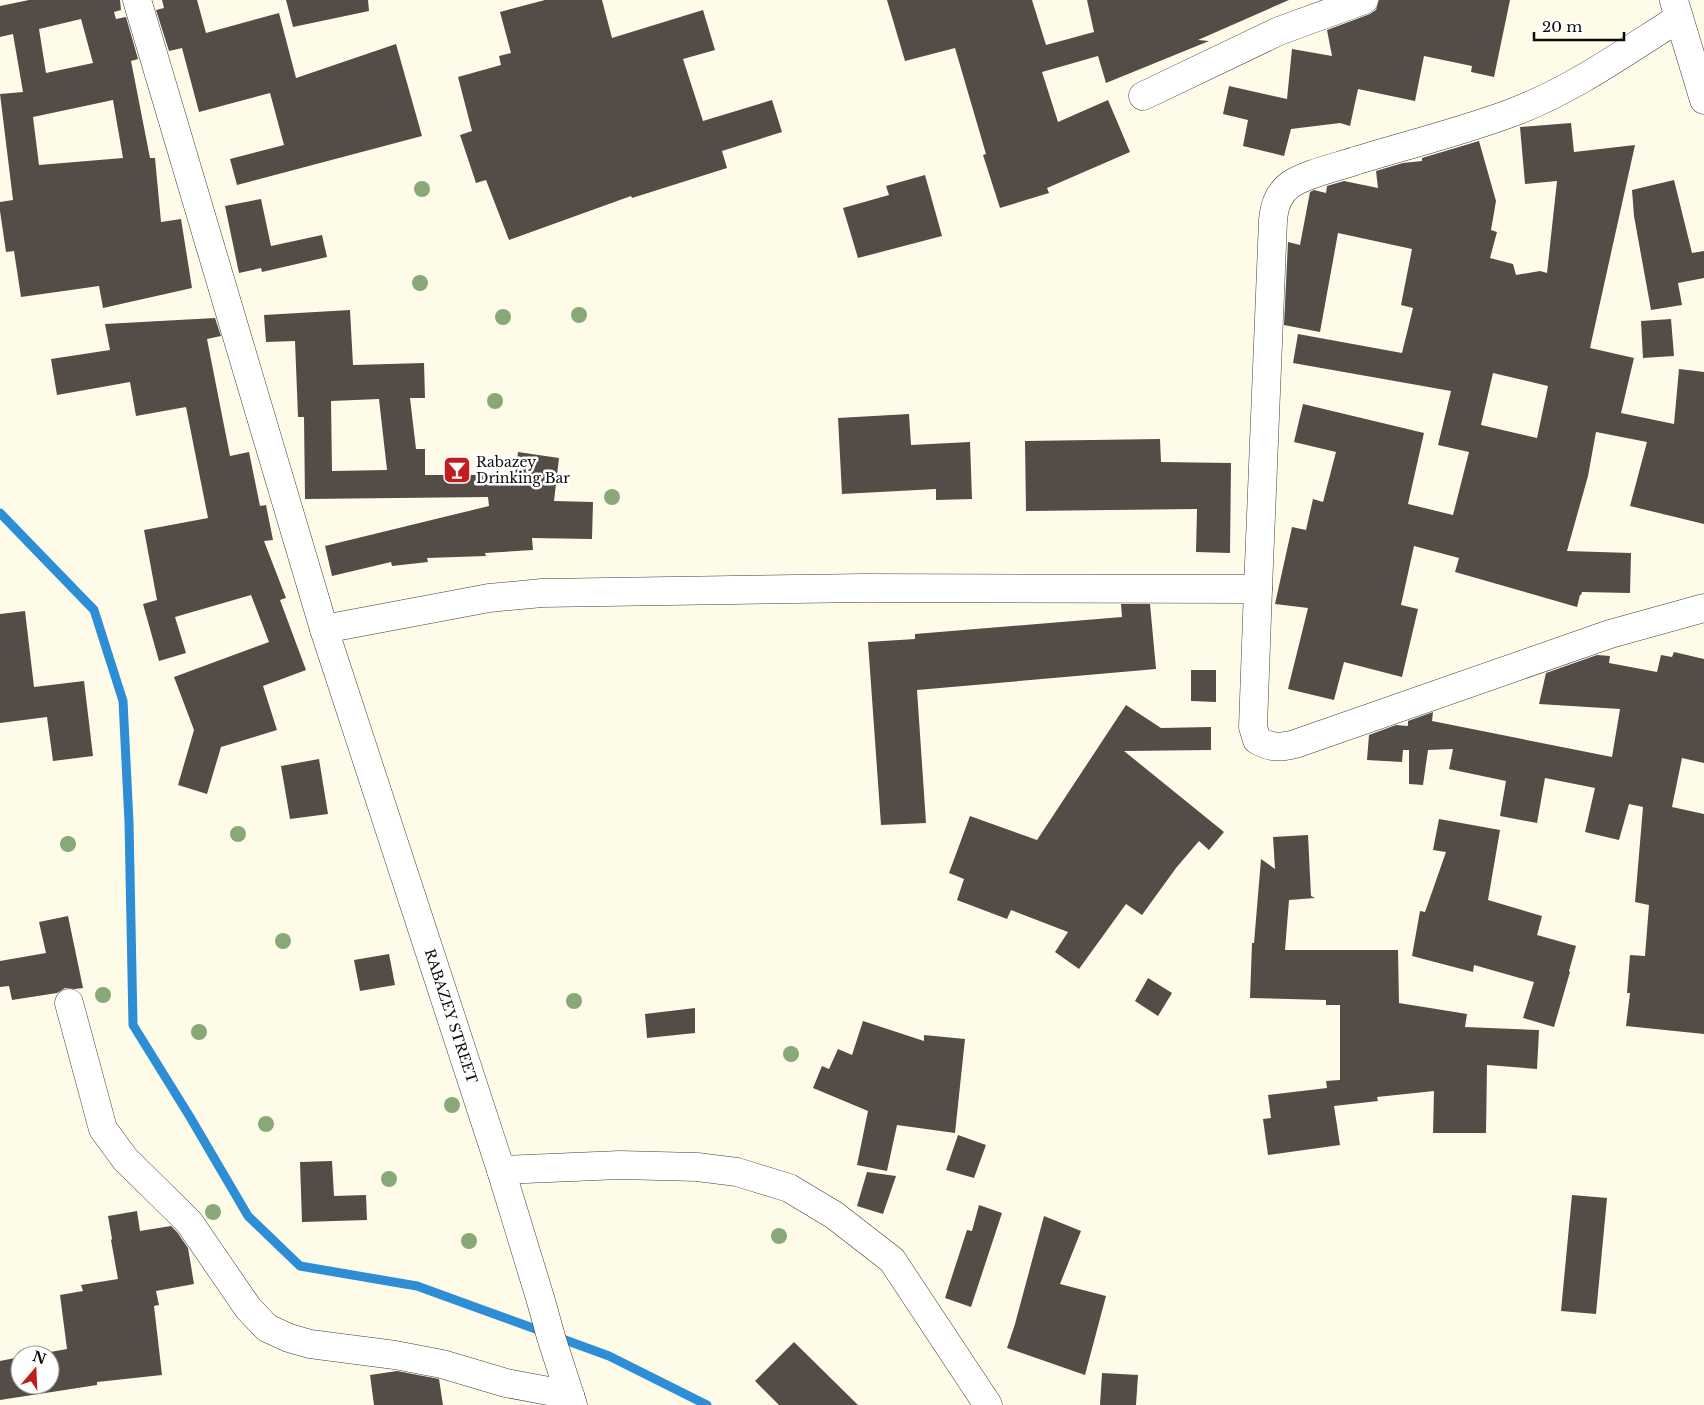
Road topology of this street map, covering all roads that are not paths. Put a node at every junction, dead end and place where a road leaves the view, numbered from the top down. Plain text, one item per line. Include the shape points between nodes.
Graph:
1 (137, 0) edge
2 (1364, 0) edge
3 (1676, 9) edge
4 (1143, 96) dead end
5 (1704, 100) edge
6 (1258, 589) junction
7 (1704, 608) edge
8 (324, 629) junction
9 (69, 1003) dead end
10 (500, 1170) junction
11 (572, 1400) edge
12 (988, 1405) edge

1 - 8 street, RABAZEY STREET
2 - 4 street via 1279,31
3 - 5 street
3 - 6 street via 1592,73 1536,103 1318,172 1291,184 1279,196 1272,220
6 - 7 street via 1253,727 1257,740 1268,747 1280,748 1610,634
6 - 8 street via 864,588 542,592 488,598
8 - 10 street, RABAZEY STREET
9 - 11 street via 103,1129 125,1159 189,1222 248,1308 266,1328 310,1344 442,1364
10 - 11 street, RABAZEY STREET
10 - 12 street via 620,1165 697,1167 737,1172 789,1188 834,1215 892,1260

